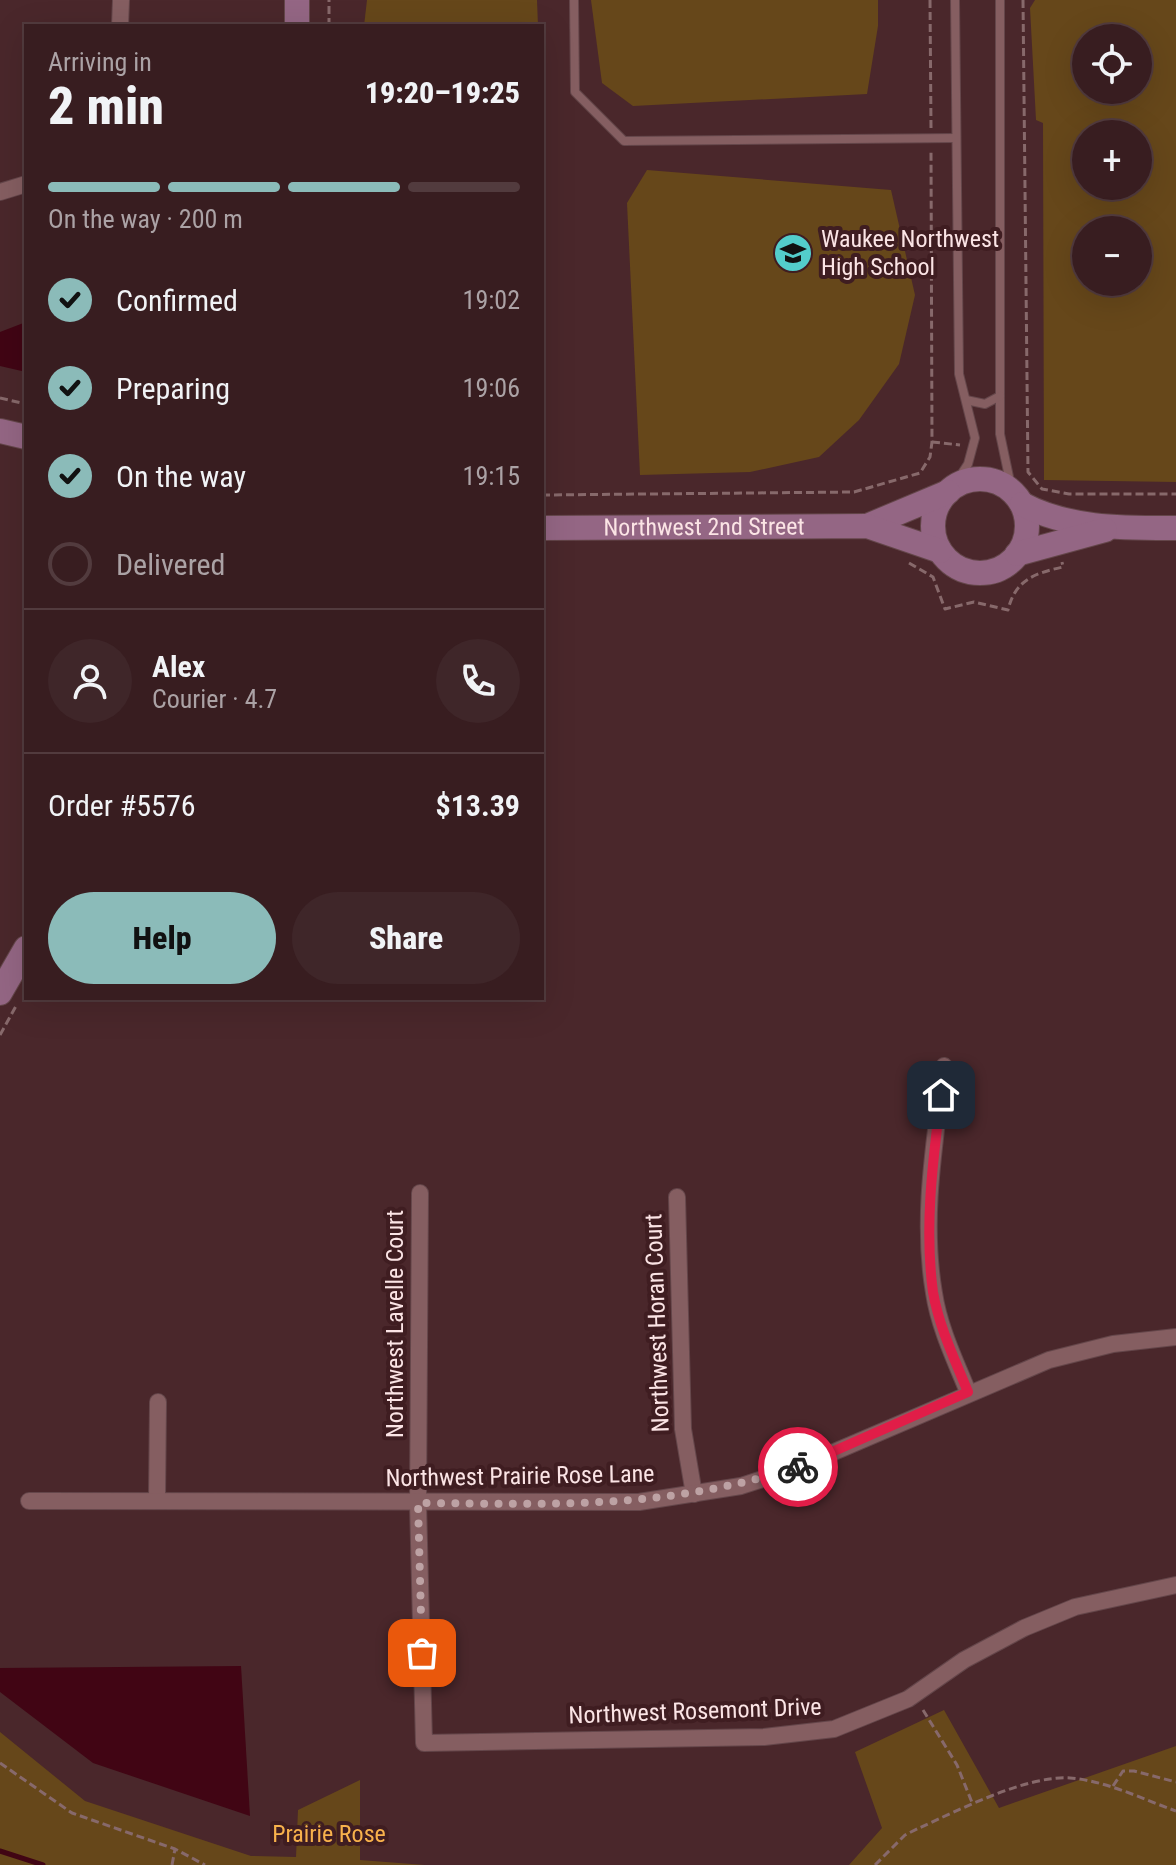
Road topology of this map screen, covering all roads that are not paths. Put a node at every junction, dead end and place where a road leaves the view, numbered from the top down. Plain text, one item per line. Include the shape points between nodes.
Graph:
1 (121, 0) edge
2 (297, 0) edge
3 (574, 0) edge
4 (955, 0) edge
5 (1000, 0) edge
6 (120, 24) edge
7 (297, 24) edge
8 (956, 138) junction
9 (24, 185) edge
10 (0, 192) edge
11 (1000, 396) junction
12 (966, 400) junction
13 (0, 431) edge
14 (24, 437) edge
15 (950, 490) junction
16 (1017, 498) junction
17 (867, 526) junction
18 (544, 528) edge
19 (1115, 528) junction
20 (1176, 528) edge
21 (940, 551) junction
22 (1017, 554) junction
23 (24, 954) edge
24 (10, 997) edge
25 (944, 1066) dead end
26 (420, 1193) dead end
27 (677, 1197) dead end
28 (1176, 1337) edge
29 (968, 1392) junction
30 (158, 1402) dead end
31 (694, 1494) junction
32 (157, 1500) junction
33 (29, 1501) dead end
34 (418, 1503) junction
35 (1176, 1585) edge
36 (424, 1743) joint

1 - 6 street
2 - 7 street
3 - 8 lane via 575,92 624,141
4 - 8 lane
5 - 11 lane
8 - 12 lane via 959,374
9 - 10 street
11 - 12 lane via 985,404
11 - 16 lane via 1000,434
12 - 15 lane via 975,438 968,464
13 - 14 street
15 - 16 street, Northwest 2nd Street via 983,479
15 - 17 street, Northwest 2nd Street
15 - 21 street via 934,512 932,527
16 - 19 street, Northwest 2nd Street via 1040,514
16 - 22 street via 1027,519
17 - 18 street, Northwest 2nd Street
17 - 21 street, Northwest 2nd Street
19 - 20 street, Northwest 2nd Street
19 - 22 street, Northwest 2nd Street
21 - 22 street, Northwest 2nd Street via 954,566 983,574 998,570
23 - 24 street
25 - 29 street via 929,1238 934,1294
26 - 34 street, Northwest Lavelle Court
27 - 31 street, Northwest Horan Court via 683,1429
28 - 29 street, Northwest Prairie Rose Lane via 1113,1344 1049,1360
29 - 31 street, Northwest Prairie Rose Lane via 799,1467
30 - 32 street
31 - 34 street, Northwest Prairie Rose Lane via 607,1504
32 - 33 street, Northwest Prairie Rose Lane
32 - 34 street, Northwest Prairie Rose Lane
34 - 36 street, Northwest Lavelle Court
35 - 36 street, Northwest Rosemont Drive via 1075,1607 964,1660 872,1717 800,1734

